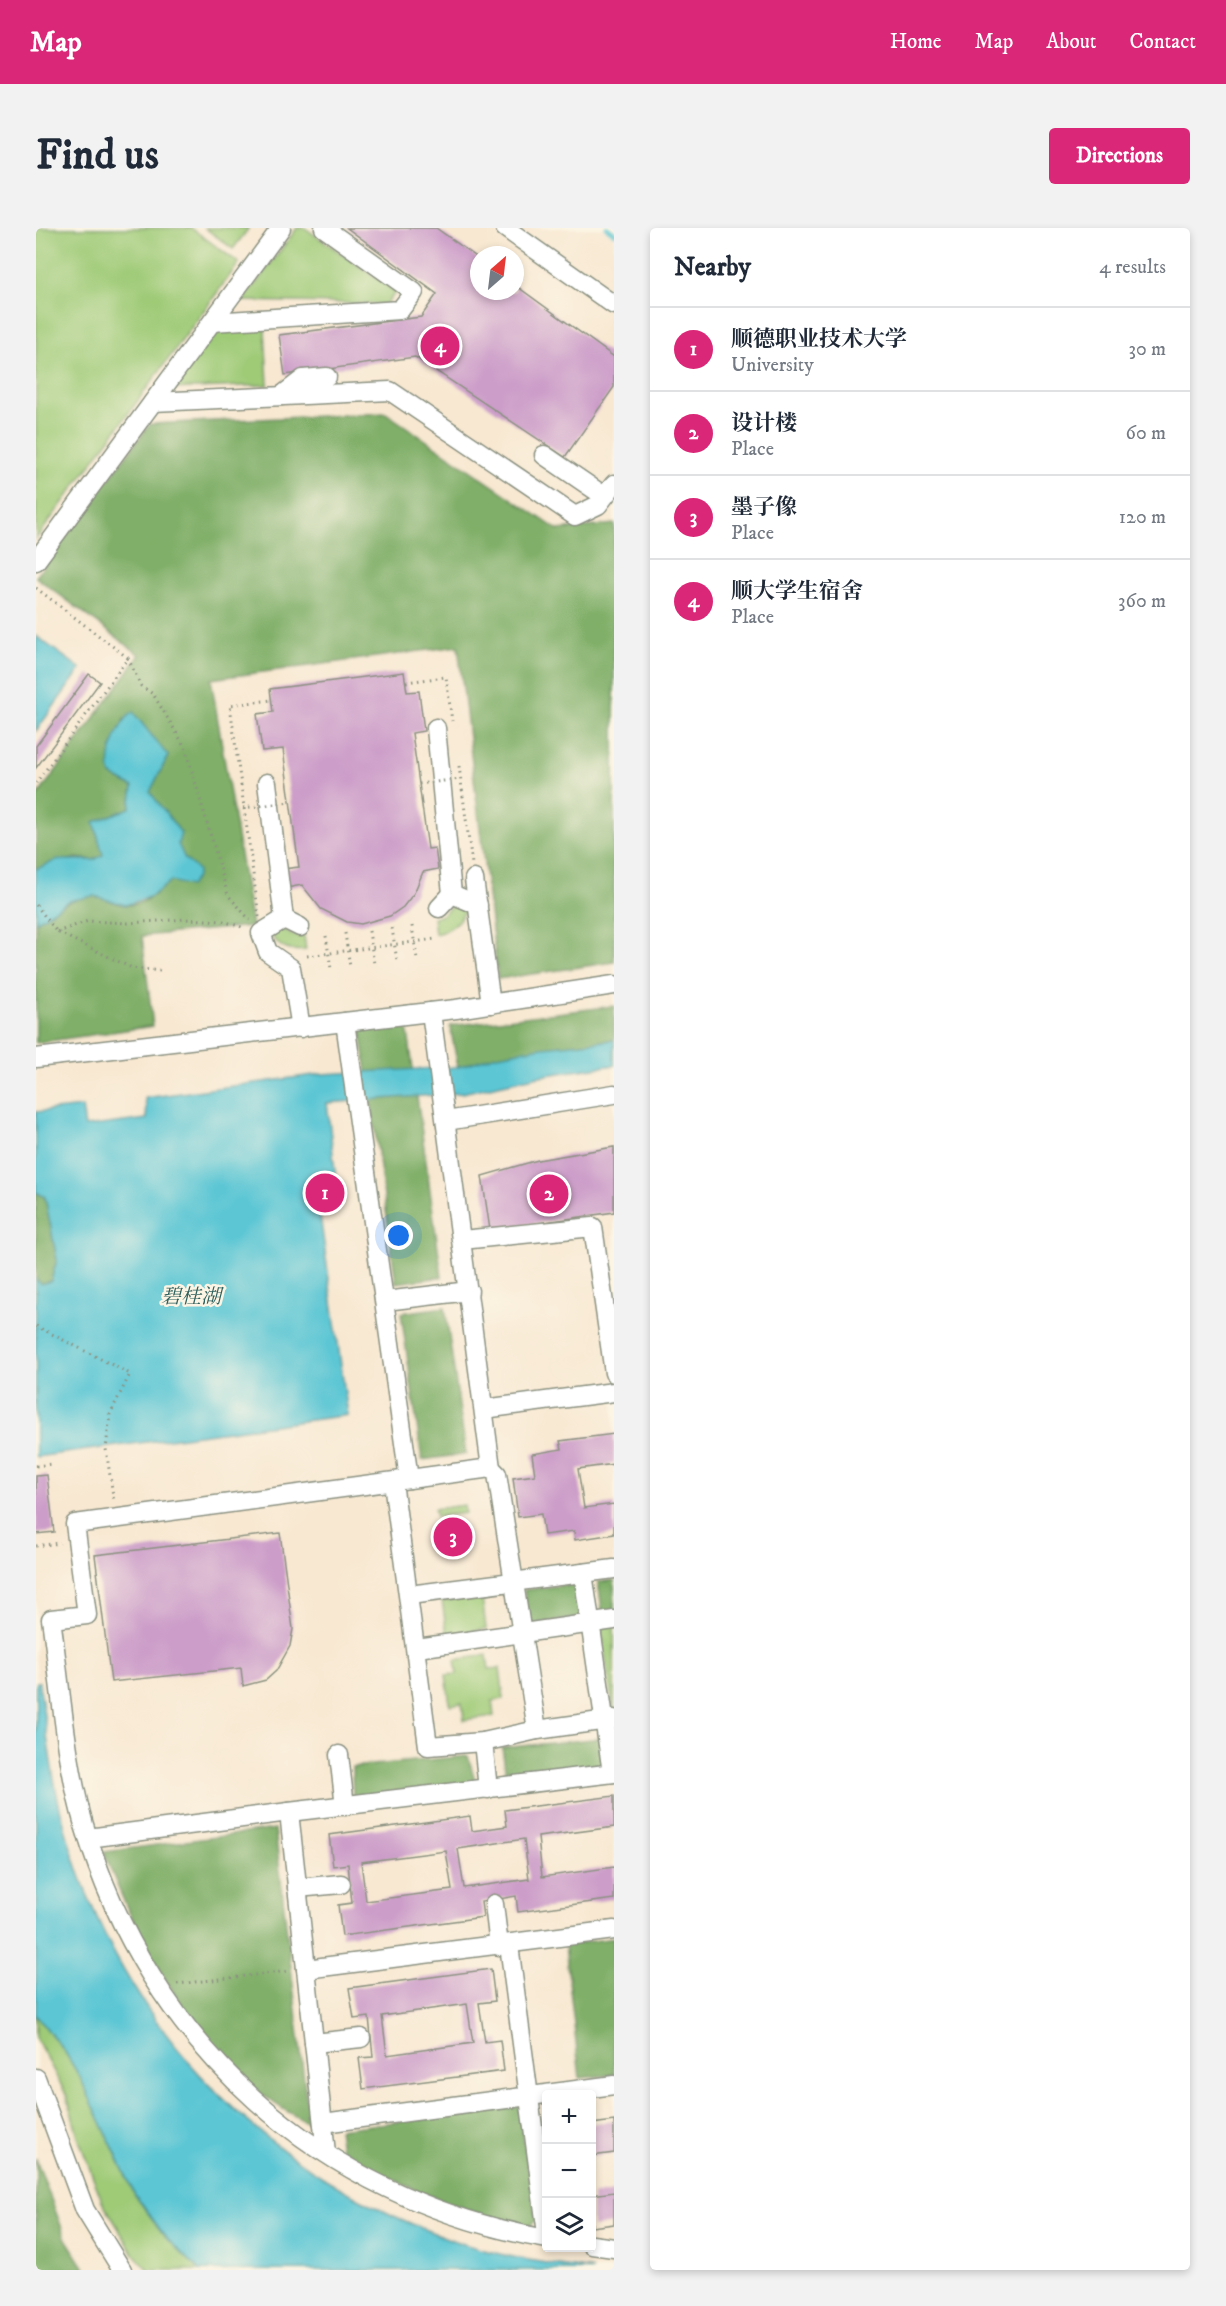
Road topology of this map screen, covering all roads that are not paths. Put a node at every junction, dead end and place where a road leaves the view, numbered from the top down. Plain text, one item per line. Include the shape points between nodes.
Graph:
1 (281, 228) edge
2 (324, 228) edge
3 (505, 228) edge
4 (614, 305) edge
5 (212, 322) junction
6 (327, 377) dead end
7 (281, 396) junction
8 (153, 402) junction
9 (544, 454) dead end
10 (609, 490) edge
11 (36, 561) edge
12 (436, 728) dead end
13 (267, 783) dead end
14 (474, 879) dead end
15 (452, 894) junction
16 (478, 906) junction
17 (439, 908) dead end
18 (614, 985) edge
19 (491, 1004) junction
20 (431, 1012) junction
21 (345, 1022) junction
22 (301, 1028) junction
23 (36, 1058) edge
24 (614, 1094) edge
25 (446, 1121) junction
26 (462, 1239) junction
27 (468, 1291) junction
28 (385, 1300) junction
29 (614, 1373) edge
30 (614, 1392) edge
31 (484, 1410) junction
32 (491, 1468) junction
33 (401, 1481) junction
34 (614, 1569) edge
35 (584, 1573) junction
36 (515, 1582) junction
37 (409, 1595) junction
38 (614, 1620) edge
39 (591, 1623) junction
40 (522, 1633) junction
41 (417, 1648) junction
42 (610, 1720) edge
43 (537, 1730) junction
44 (483, 1742) junction
45 (339, 1755) dead end
46 (613, 1773) edge
47 (488, 1789) junction
48 (345, 1806) junction
49 (289, 1812) junction
50 (88, 1838) junction
51 (341, 1884) dead end
52 (297, 1888) junction
53 (494, 1905) dead end
54 (614, 1930) edge
55 (504, 1945) junction
56 (306, 1969) junction
57 (361, 2038) dead end
58 (315, 2043) junction
59 (36, 2078) edge
60 (614, 2085) edge
61 (529, 2096) junction
62 (323, 2123) junction
63 (327, 2153) junction
64 (542, 2175) edge
65 (542, 2238) edge
66 (596, 2246) edge
67 (614, 2248) edge
68 (122, 2270) edge

1 - 5 street
2 - 5 street via 414,292 400,310
3 - 4 street
5 - 8 street
6 - 7 street via 303,379
7 - 8 street
7 - 10 street via 390,391 575,516 598,505
8 - 11 street
9 - 10 street
12 - 15 street
13 - 22 street via 292,923 261,933 268,952 291,968
14 - 16 street
15 - 16 street
15 - 17 street
16 - 19 street
18 - 19 street
19 - 20 street
20 - 21 street
20 - 25 street
21 - 22 street
21 - 28 street
22 - 23 street
24 - 25 street
25 - 26 street
26 - 27 street
26 - 29 street via 594,1227
27 - 28 street
27 - 31 street
28 - 33 street
30 - 31 street
31 - 32 street
32 - 33 street
32 - 36 street via 497,1474
33 - 37 street
33 - 50 street via 75,1524 87,1615 51,1619 72,1765
34 - 35 street
35 - 36 street
35 - 39 street
36 - 37 street
36 - 40 street
37 - 41 street
38 - 39 street
39 - 40 street
39 - 42 street
40 - 41 street
40 - 43 street
41 - 44 street via 428,1746
42 - 43 street
42 - 46 street
43 - 44 street
44 - 47 street
45 - 48 street
46 - 47 street
47 - 48 street
48 - 49 street
49 - 50 street
49 - 52 street
50 - 63 street via 114,1910 158,1987 204,2050 285,2125
51 - 52 street
52 - 56 street
53 - 55 street
54 - 55 street
55 - 56 street
55 - 61 street
56 - 58 street
57 - 58 street
58 - 62 street
59 - 68 street via 85,2210
60 - 61 street
61 - 62 street
61 - 64 street
62 - 63 street
63 - 65 street via 400,2195 461,2219
66 - 67 street

